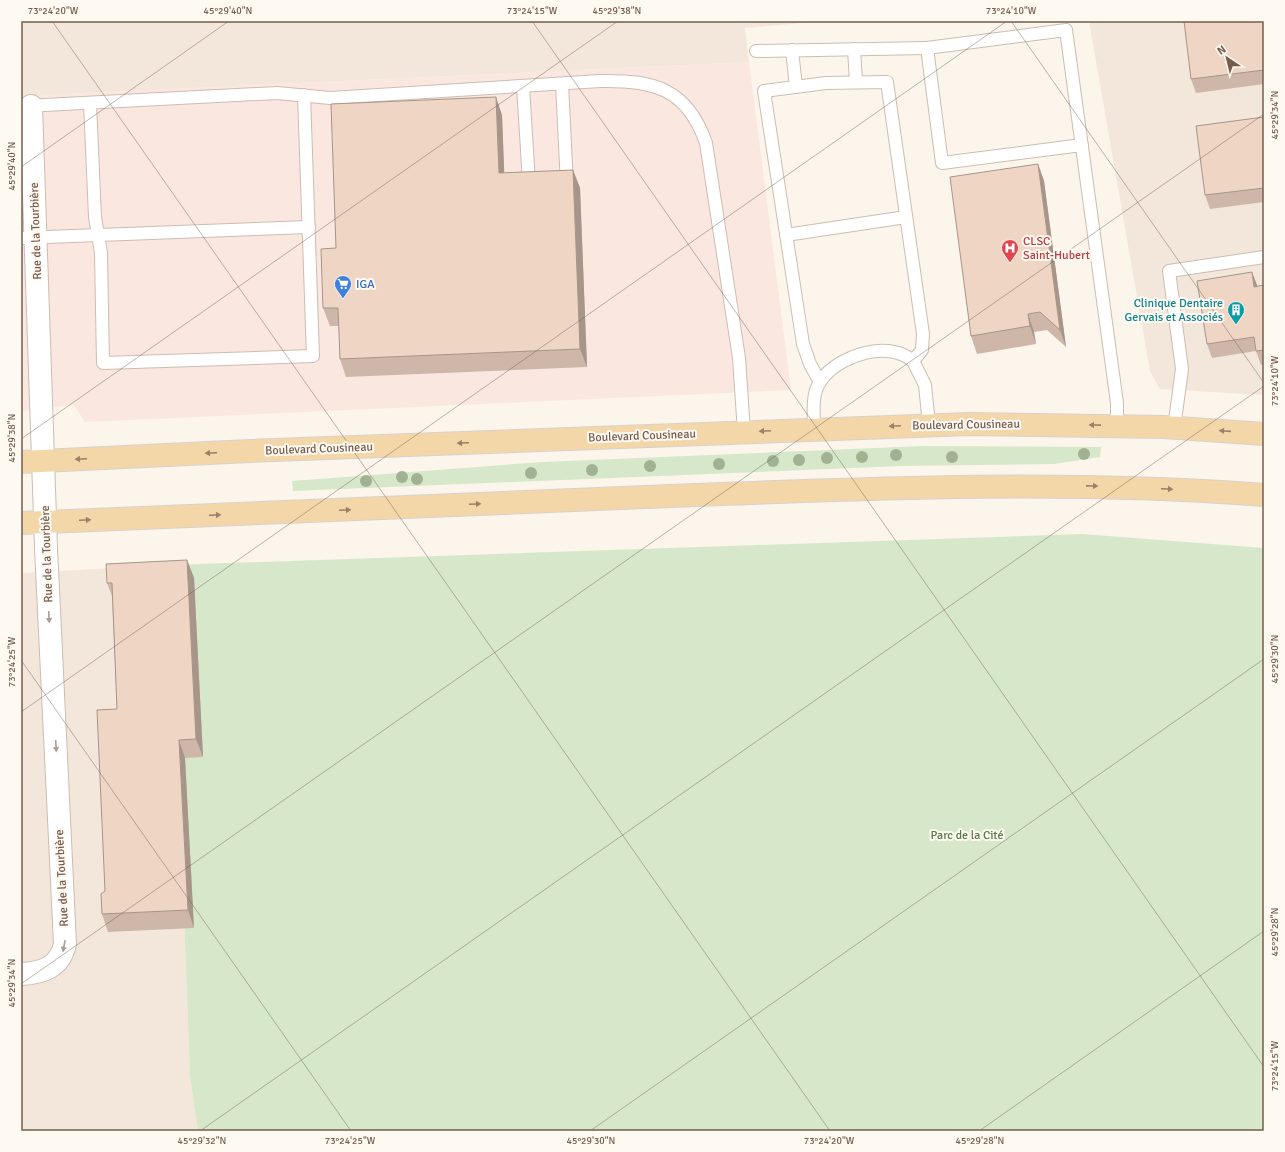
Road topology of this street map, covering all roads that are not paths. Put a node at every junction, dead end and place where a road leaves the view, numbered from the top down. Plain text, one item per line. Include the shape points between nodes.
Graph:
1 (927, 48) junction
2 (854, 49) junction
3 (792, 50) junction
4 (756, 51) dead end
5 (856, 82) junction
6 (562, 84) junction
7 (523, 86) junction
8 (796, 87) junction
9 (304, 95) junction
10 (90, 103) junction
11 (26, 106) edge
12 (1082, 145) junction
13 (529, 182) edge
14 (568, 188) edge
15 (906, 217) junction
16 (309, 227) junction
17 (98, 235) junction
18 (786, 235) junction
19 (29, 237) edge
20 (1264, 257) edge
21 (913, 361) junction
22 (820, 382) junction
23 (929, 425) junction
24 (1117, 426) junction
25 (1174, 428) junction
26 (814, 430) junction
27 (744, 432) junction
28 (1264, 434) edge
29 (44, 461) junction
30 (21, 462) edge
31 (1264, 495) edge
32 (46, 522) junction
33 (21, 523) edge
34 (21, 974) edge

1 - 2 lane
1 - 12 lane via 1066,30
1 - 12 lane via 942,163
2 - 3 lane
2 - 5 lane
3 - 4 lane
3 - 8 lane
5 - 8 lane
5 - 15 lane via 887,82
6 - 7 lane
6 - 14 lane
6 - 27 lane via 629,80 650,84 678,99 698,123 708,153 739,358
7 - 9 lane via 330,98
7 - 13 lane
8 - 18 lane via 764,90
9 - 10 lane via 276,93
9 - 16 lane
10 - 11 lane
10 - 17 lane
11 - 19 street, Rue de la Tourbière
12 - 24 lane via 1117,403
15 - 18 lane
15 - 21 lane via 922,334 922,350
16 - 17 lane
16 - 17 lane via 313,356 103,363 101,253
17 - 19 lane
18 - 22 lane via 803,344
19 - 29 street, Rue de la Tourbière
20 - 25 lane via 1169,271 1182,369
21 - 22 lane via 894,352 864,353 838,364
21 - 23 lane via 925,385
22 - 26 lane via 814,397
24 -> 23 main road, Boulevard Cousineau
23 -> 26 main road, Boulevard Cousineau
24 - 25 main road, Boulevard Cousineau
28 -> 25 main road, Boulevard Cousineau
26 -> 27 main road, Boulevard Cousineau
27 -> 29 main road, Boulevard Cousineau
29 - 30 main road, Boulevard Cousineau
29 - 32 street, Rue de la Tourbière
32 -> 31 main road via 939,486 1095,486
32 - 33 main road
32 -> 34 street, Rue de la Tourbière via 65,944 61,957 51,967 39,972

